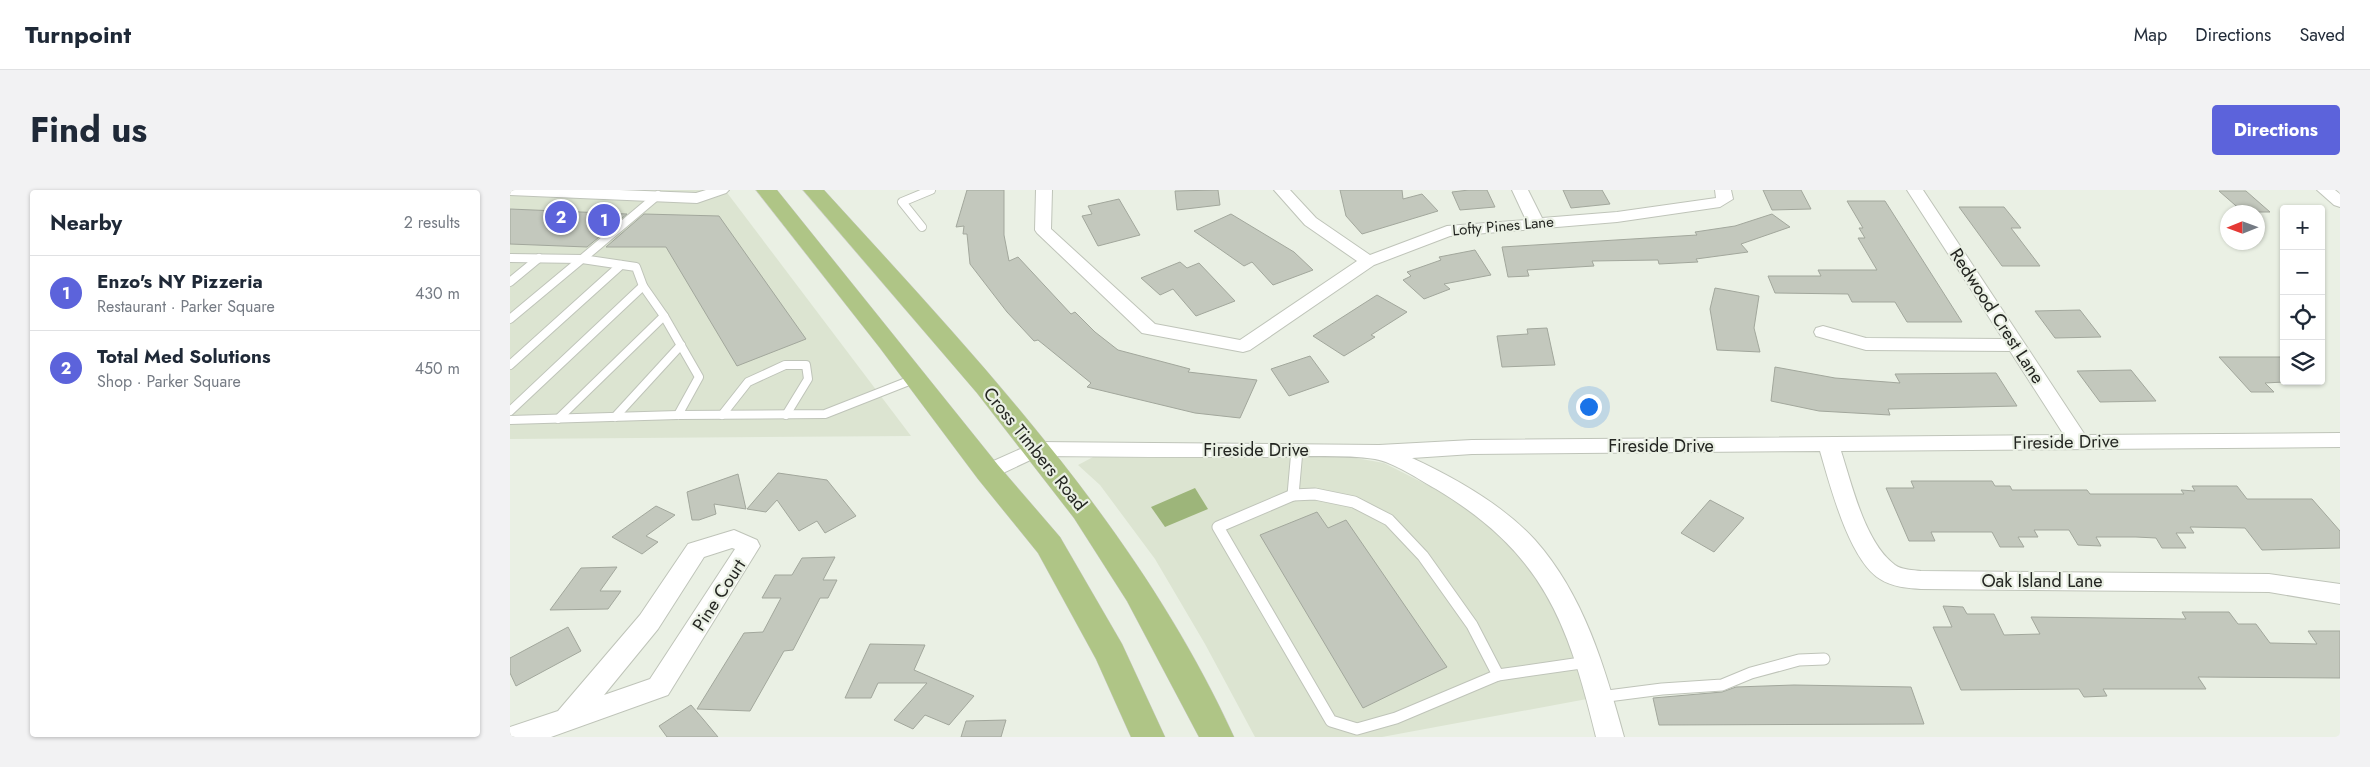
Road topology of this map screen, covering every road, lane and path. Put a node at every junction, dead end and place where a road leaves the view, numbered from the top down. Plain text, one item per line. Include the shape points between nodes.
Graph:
1 (510, 190) edge
2 (721, 190) edge
3 (766, 190) edge
4 (813, 190) edge
5 (931, 190) edge
6 (1044, 190) edge
7 (1282, 190) edge
8 (1520, 190) edge
9 (1915, 190) edge
10 (2325, 190) edge
11 (1724, 191) edge
12 (658, 196) junction
13 (2340, 202) edge
14 (1536, 223) junction
15 (922, 227) dead end
16 (510, 258) edge
17 (539, 258) junction
18 (582, 259) junction
19 (1368, 261) junction
20 (621, 265) junction
21 (510, 282) edge
22 (642, 286) junction
23 (664, 316) junction
24 (510, 319) edge
25 (1824, 332) dead end
26 (681, 345) junction
27 (2015, 345) junction
28 (510, 365) edge
29 (914, 379) junction
30 (510, 411) edge
31 (678, 415) junction
32 (722, 415) junction
33 (786, 415) junction
34 (615, 417) junction
35 (558, 419) junction
36 (510, 420) edge
37 (2340, 440) edge
38 (2079, 442) junction
39 (1828, 445) junction
40 (1036, 449) junction
41 (1297, 450) junction
42 (1379, 452) junction
43 (988, 472) junction
44 (1293, 495) junction
45 (2340, 594) edge
46 (1824, 659) dead end
47 (1589, 662) junction
48 (1498, 675) junction
49 (1599, 697) junction
50 (566, 721) junction
51 (517, 737) edge
52 (1148, 737) edge
53 (1217, 737) edge
54 (1610, 737) edge

1 - 12 street
2 - 12 street via 697,198
3 - 29 main road
4 - 40 main road, Cross Timbers Road via 992,394
5 - 15 lane via 902,202
6 - 19 street, Lofty Pines Lane via 1043,230 1149,329 1243,346
7 - 19 street via 1294,207 1313,224
8 - 14 street
9 - 27 street, Redwood Crest Lane
10 - 13 street
11 - 14 street, Lofty Pines Lane via 1726,198 1706,205
12 - 18 lane
14 - 19 street, Lofty Pines Lane via 1446,231
16 - 17 lane
17 - 18 lane
17 - 21 lane
18 - 20 lane
18 - 24 lane
20 - 22 lane via 636,267
20 - 28 lane
22 - 23 lane
22 - 30 lane
23 - 26 lane
23 - 35 lane
25 - 27 street via 1866,344
26 - 31 lane via 699,377
26 - 34 lane
27 - 38 street, Redwood Crest Lane
29 - 33 lane via 825,414
29 - 43 main road
31 - 32 lane
31 - 34 lane
32 - 33 lane
32 - 33 lane via 748,382 785,365 806,366 808,379
34 - 35 lane
35 - 36 lane
37 - 38 street, Fireside Drive
38 - 39 street, Fireside Drive
39 - 42 street, Fireside Drive via 1472,447
39 - 45 street, Oak Island Lane via 1864,542 1875,562 1888,573 1905,578 2269,583
40 - 41 street, Fireside Drive
40 - 43 street, Fireside Drive
40 - 53 main road, Cross Timbers Road via 1112,551
41 - 42 street, Fireside Drive
41 - 44 lane
42 - 47 street via 1416,468 1465,496 1517,536 1543,568
43 - 52 main road via 1048,545 1110,654
44 - 48 lane via 1315,494 1354,502 1389,520 1423,556 1472,625
44 - 48 lane via 1218,527 1331,721 1357,729 1396,718
46 - 49 lane via 1799,660 1722,685
47 - 48 lane
47 - 49 street
49 - 54 street
50 - 50 street, Pine Court via 649,622 696,550 734,539 749,546 659,687
50 - 51 street, Pine Court

